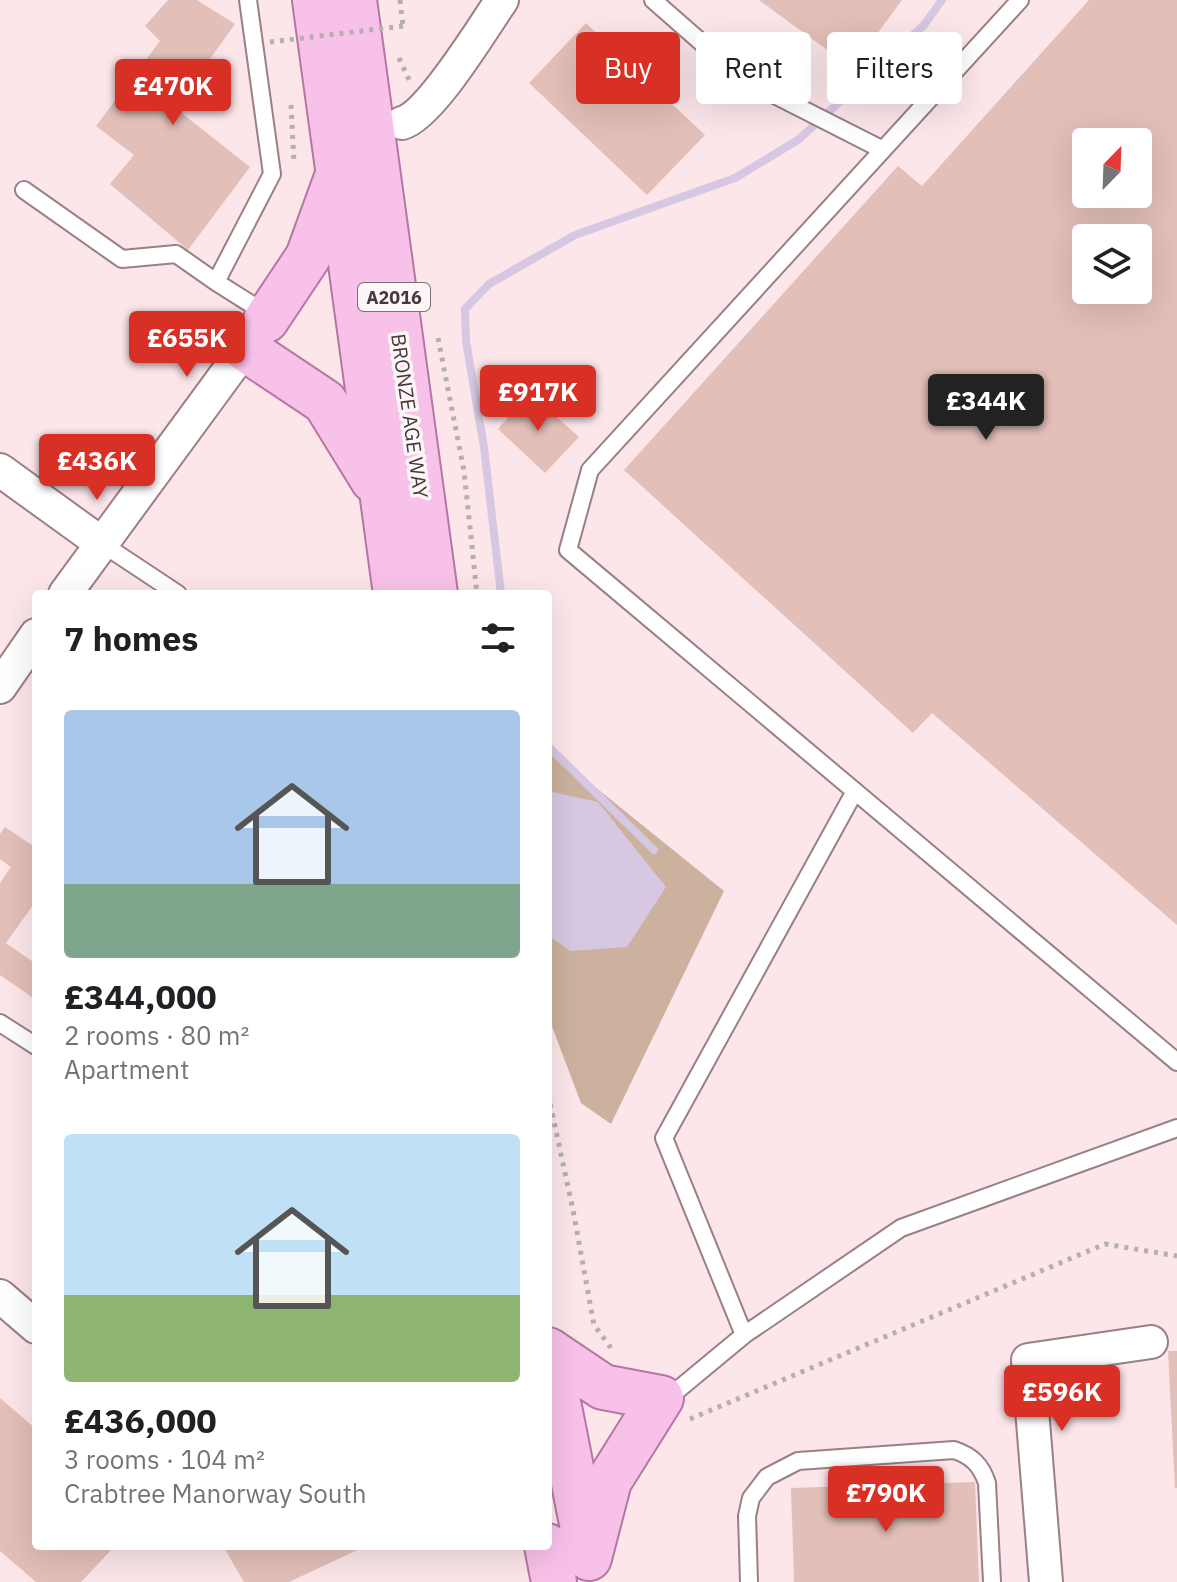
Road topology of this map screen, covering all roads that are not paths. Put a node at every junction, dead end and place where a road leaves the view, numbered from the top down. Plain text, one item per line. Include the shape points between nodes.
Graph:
1 (248, 0) edge
2 (315, 0) edge
3 (354, 0) edge
4 (502, 0) edge
5 (653, 0) edge
6 (1020, 0) edge
7 (402, 123) dead end
8 (883, 150) junction
9 (338, 174) junction
10 (24, 190) dead end
11 (216, 282) junction
12 (255, 334) junction
13 (0, 470) edge
14 (382, 495) junction
15 (101, 543) junction
16 (68, 590) edge
17 (172, 590) edge
18 (395, 590) edge
19 (434, 590) edge
20 (32, 641) edge
21 (0, 687) edge
22 (855, 791) junction
23 (0, 1023) edge
24 (32, 1043) edge
25 (1177, 1062) edge
26 (1177, 1128) edge
27 (0, 1296) edge
28 (32, 1324) edge
29 (744, 1335) junction
30 (1151, 1342) dead end
31 (552, 1354) edge
32 (552, 1380) edge
33 (675, 1409) junction
34 (552, 1550) edge
35 (579, 1574) edge
36 (749, 1582) edge
37 (992, 1582) edge
38 (1046, 1582) edge

1 - 11 lane via 272,174
2 - 9 main road, BRONZE AGE WAY / A2016
3 - 19 main road, BRONZE AGE WAY / A2016
4 - 7 street via 430,104
5 - 8 lane via 743,79
6 - 8 lane
8 - 22 lane via 590,470 568,550
9 - 12 main road via 308,257
9 - 14 main road, BRONZE AGE WAY / A2016
10 - 11 lane via 122,259 176,254
11 - 12 lane via 254,306
12 - 14 main road via 325,402
12 - 15 street
13 - 15 street
14 - 18 main road, BRONZE AGE WAY / A2016
15 - 16 street
15 - 17 lane
20 - 21 street
22 - 25 lane
22 - 29 lane via 664,1138
23 - 24 lane
26 - 29 lane via 901,1228
27 - 28 street
29 - 33 lane via 674,1393
30 - 38 street via 1028,1360
31 - 33 main road via 603,1387
32 - 35 main road
33 - 35 main road via 609,1481
34 - 35 main road
36 - 37 lane via 747,1516 751,1498 767,1477 798,1461 954,1450 976,1462 987,1483

